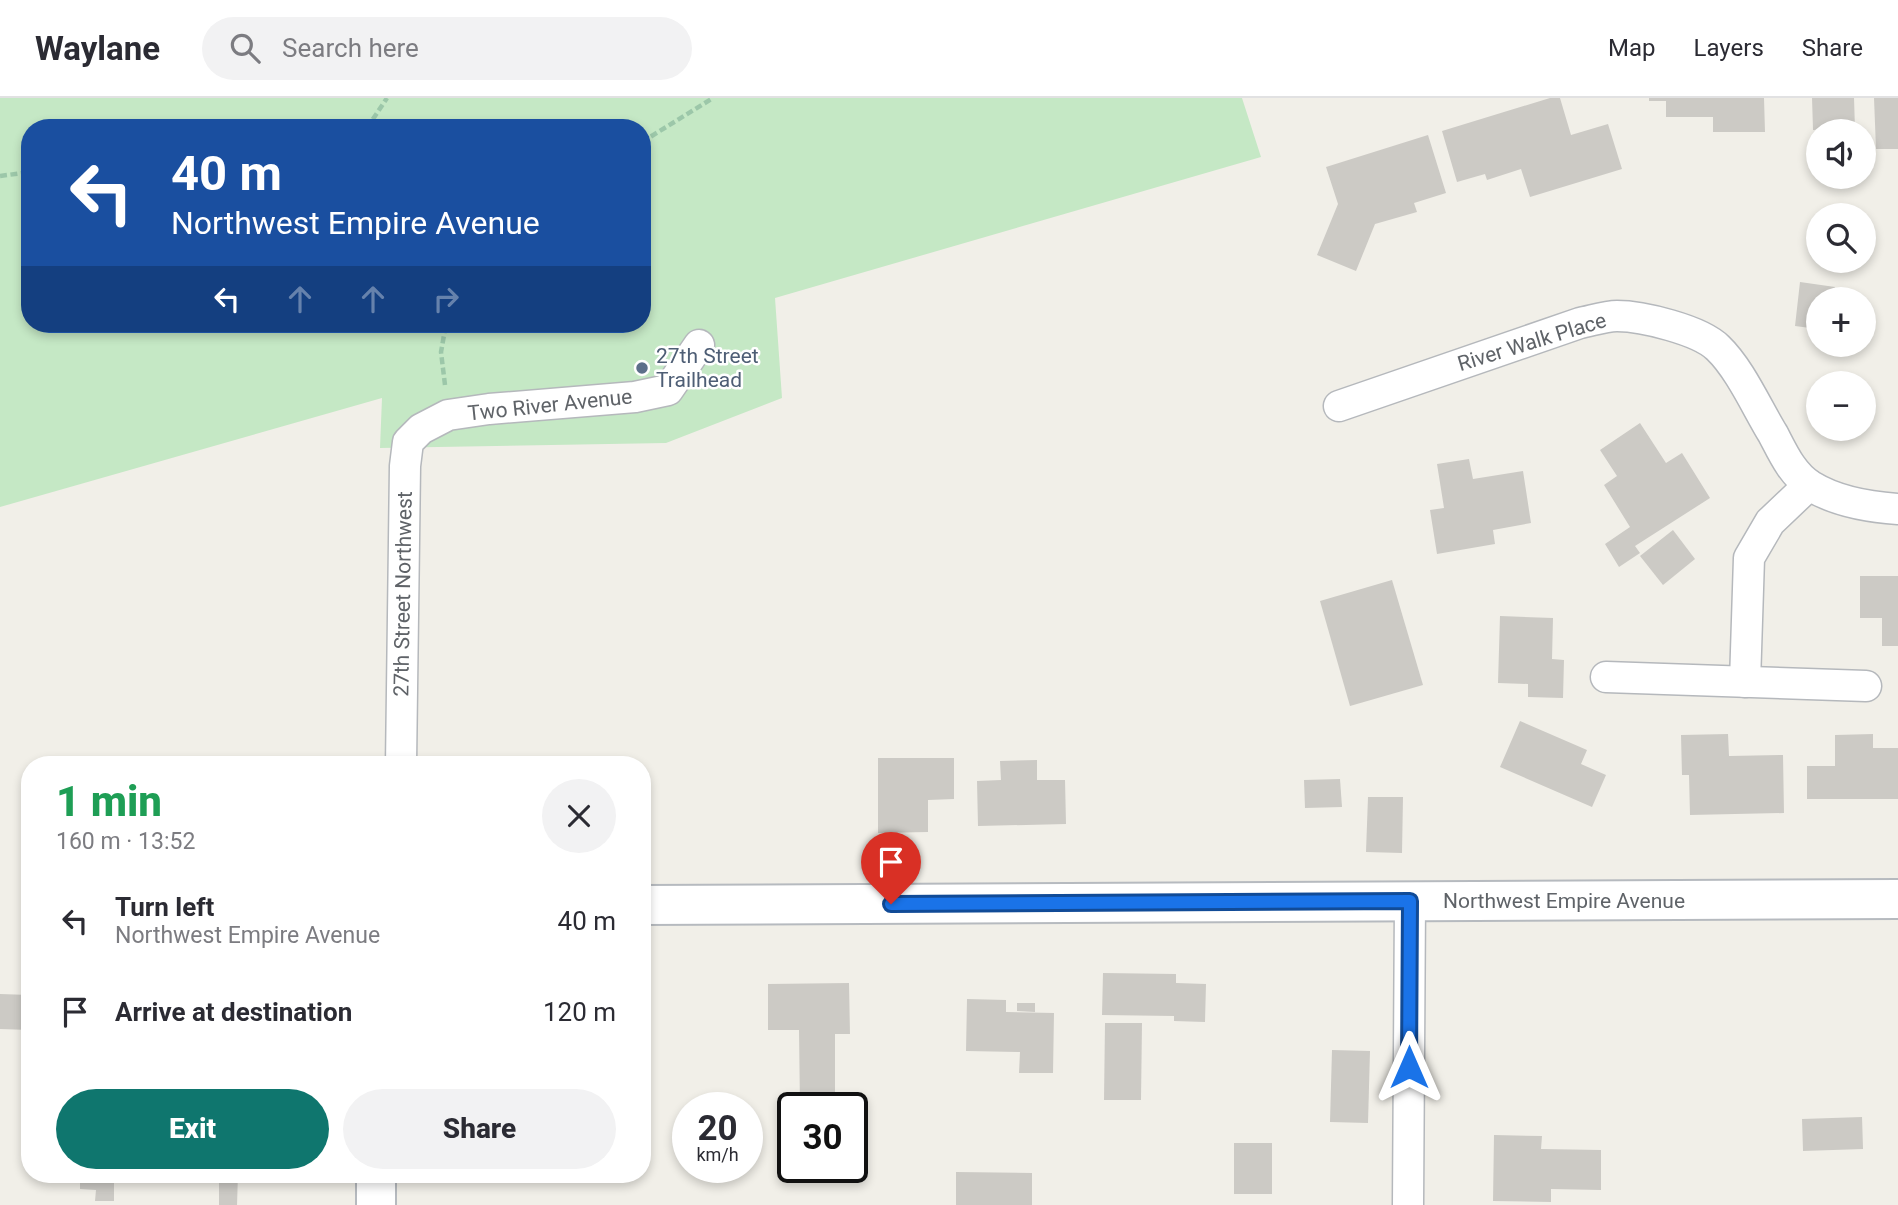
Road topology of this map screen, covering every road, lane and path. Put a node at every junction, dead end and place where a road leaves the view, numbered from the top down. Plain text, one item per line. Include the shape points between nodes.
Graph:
1 (387, 98) edge
2 (713, 98) edge
3 (373, 119) edge
4 (651, 136) edge
5 (21, 173) edge
6 (0, 176) edge
7 (445, 333) edge
8 (699, 345) dead end
9 (1339, 406) dead end
10 (448, 415) junction
11 (421, 429) joint
12 (1810, 485) junction
13 (1898, 509) edge
14 (1606, 677) dead end
15 (1745, 682) junction
16 (1866, 686) dead end
17 (401, 756) edge
18 (1898, 899) edge
19 (1410, 901) junction
20 (651, 905) edge
21 (376, 1183) edge
22 (376, 1205) edge
23 (1408, 1205) edge

1 - 3 path
2 - 4 path
5 - 6 path
7 - 10 path
8 - 10 street, Two River Avenue via 668,390
9 - 12 street, River Walk Place via 1580,323 1615,316 1651,320 1717,347 1794,471
10 - 11 street, Two River Avenue
11 - 17 street, 27th Street Northwest via 408,442 405,466
12 - 13 street, River Walk Place via 1837,499
12 - 15 street via 1770,522 1749,558
14 - 15 street
15 - 16 street
18 - 19 street, Northwest Empire Avenue
19 - 20 street, Northwest Empire Avenue
19 - 23 street
21 - 22 street

